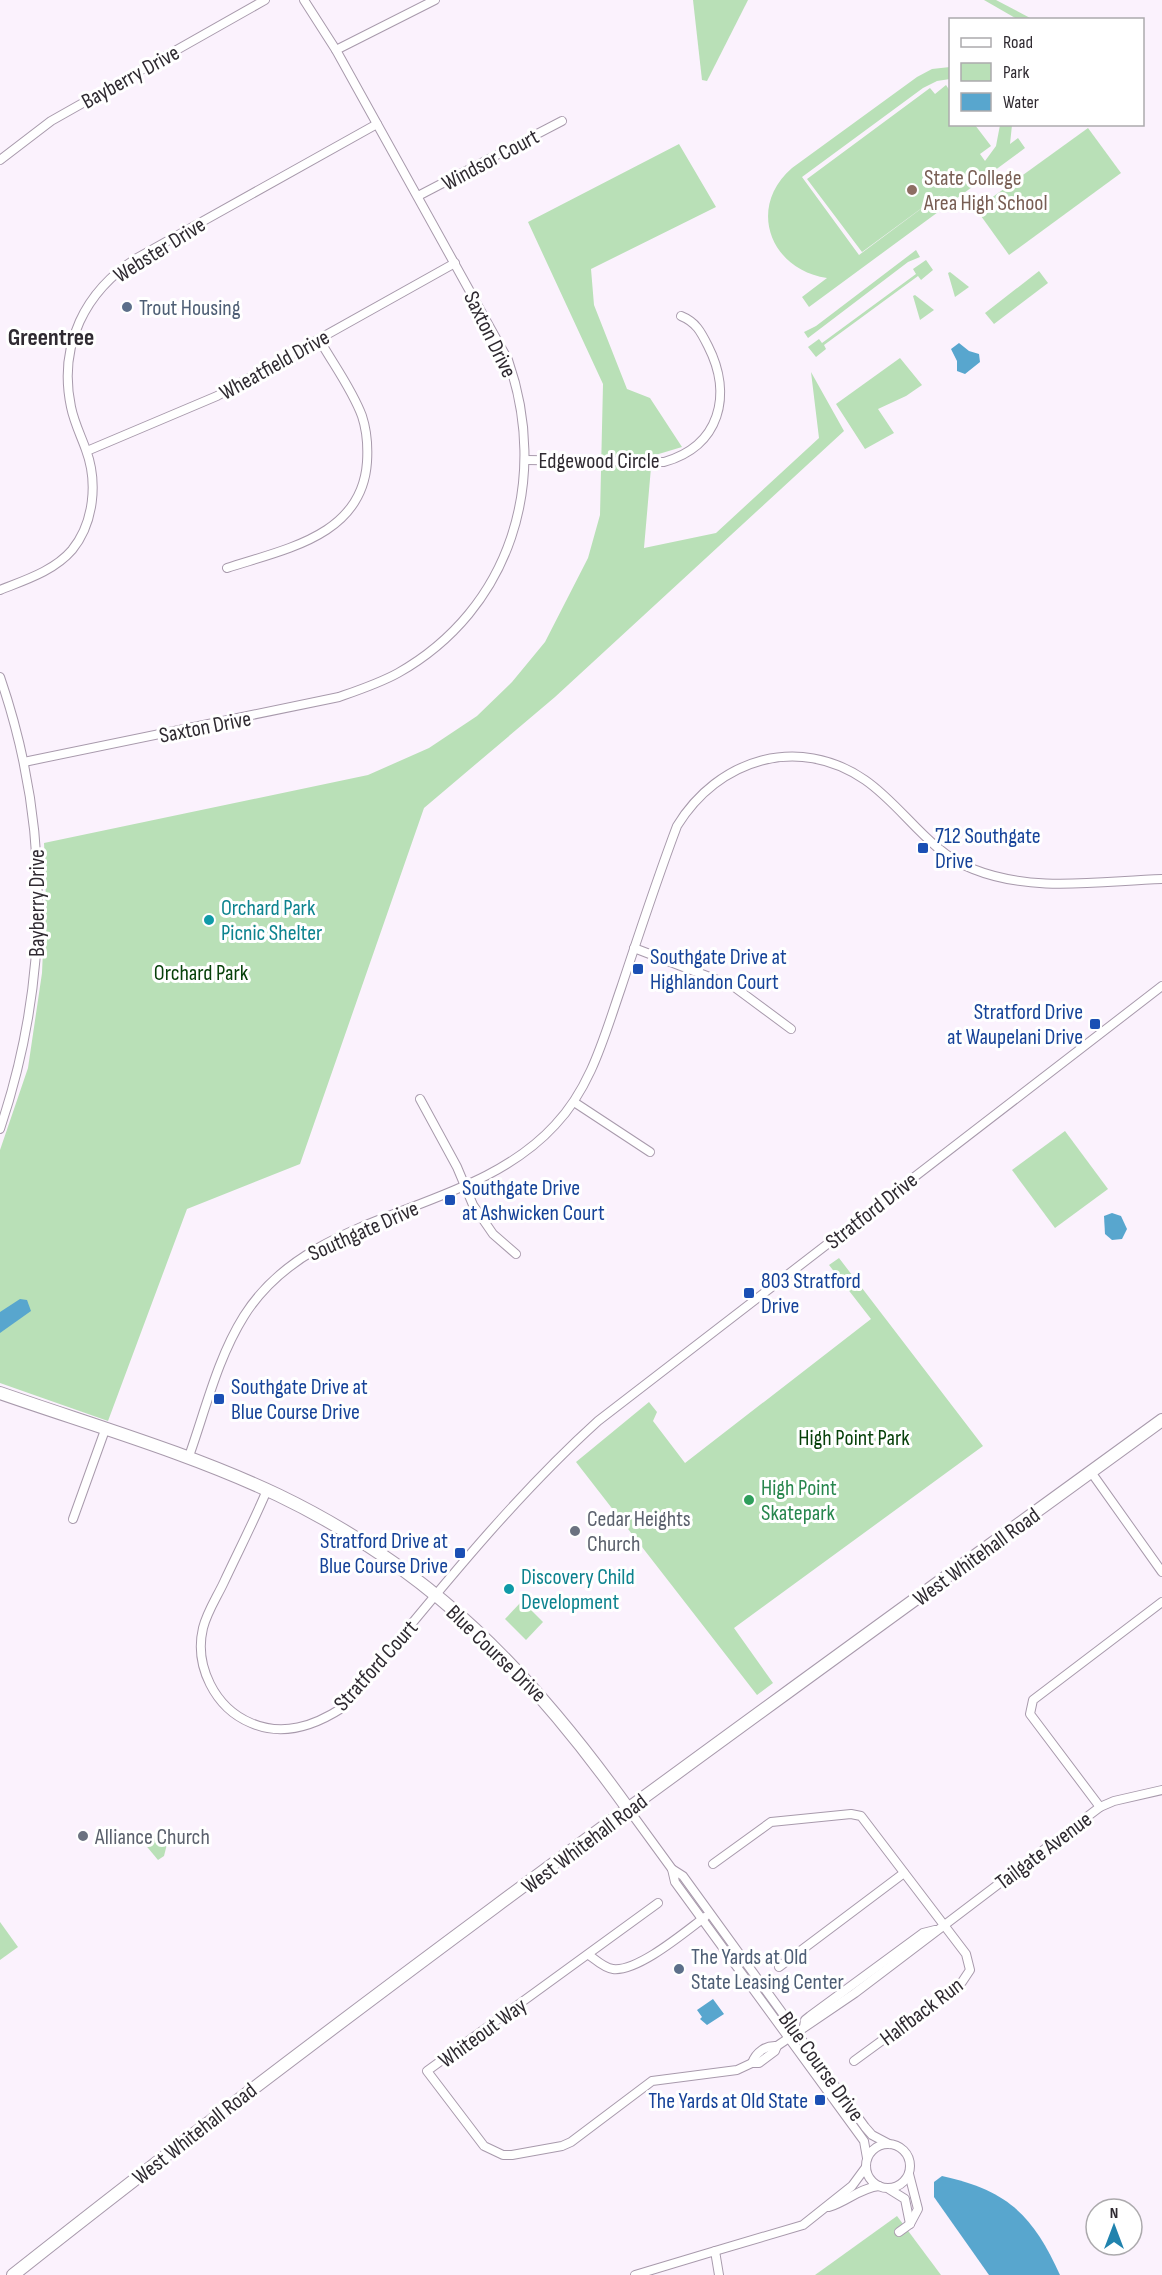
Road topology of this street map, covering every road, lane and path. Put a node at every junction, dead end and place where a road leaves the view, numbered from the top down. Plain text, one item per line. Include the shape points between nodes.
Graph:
1 (265, 0) edge
2 (304, 0) edge
3 (435, 0) edge
4 (336, 50) junction
5 (562, 121) dead end
6 (377, 124) junction
7 (0, 160) edge
8 (418, 196) junction
9 (455, 263) junction
10 (681, 316) dead end
11 (319, 339) junction
12 (87, 451) junction
13 (526, 460) junction
14 (227, 568) dead end
15 (0, 590) edge
16 (0, 677) edge
17 (24, 762) junction
18 (1162, 879) edge
19 (634, 948) junction
20 (1162, 986) edge
21 (791, 1029) dead end
22 (420, 1100) dead end
23 (576, 1100) junction
24 (0, 1129) edge
25 (650, 1152) dead end
26 (464, 1186) junction
27 (516, 1254) dead end
28 (0, 1393) edge
29 (1162, 1420) edge
30 (105, 1430) junction
31 (188, 1459) junction
32 (1091, 1472) junction
33 (267, 1491) junction
34 (73, 1519) dead end
35 (1162, 1572) edge
36 (436, 1595) junction
37 (1162, 1602) edge
38 (1162, 1790) edge
39 (1100, 1807) junction
40 (629, 1810) junction
41 (713, 1864) dead end
42 (672, 1869) junction
43 (904, 1873) junction
44 (658, 1903) dead end
45 (710, 1913) junction
46 (702, 1919) junction
47 (938, 1928) junction
48 (589, 1955) junction
49 (779, 1967) dead end
50 (800, 2029) junction
51 (789, 2038) junction
52 (854, 2061) dead end
53 (889, 2144) junction
54 (867, 2163) junction
55 (909, 2173) junction
56 (879, 2186) junction
57 (889, 2188) junction
58 (828, 2208) junction
59 (910, 2224) junction
60 (899, 2232) dead end
61 (716, 2251) junction
62 (13, 2275) edge
63 (635, 2275) edge
64 (719, 2275) edge

1 - 7 street, Bayberry Drive via 51,121
2 - 4 street, Saxton Drive
3 - 4 street
4 - 6 street, Saxton Drive
5 - 8 street, Windsor Court
6 - 8 street, Saxton Drive
6 - 12 street, Webster Drive via 136,258 93,296 76,328 68,361 71,408
8 - 9 street, Saxton Drive
9 - 11 street, Wheatfield Drive
9 - 13 street, Saxton Drive via 497,338 516,384 525,425
10 - 13 street, Edgewood Circle via 700,330 718,365 721,380 717,416 701,441 663,462
11 - 12 street, Wheatfield Drive via 217,396
11 - 14 street via 362,416 368,445 362,488 343,518 321,536
12 - 15 street, Webster Drive via 93,488 80,537 53,565
13 - 17 street, Saxton Drive via 522,501 512,536 484,592 437,646 399,673 339,698
16 - 17 street, Bayberry Drive
17 - 24 street, Bayberry Drive via 37,845 37,957 29,1024 17,1079
18 - 19 street, Southgate Drive via 1036,884 991,876 932,845 866,780 843,767 808,758 776,757 729,773 687,809
19 - 21 street via 733,986
19 - 23 street, Southgate Drive via 599,1050
20 - 36 street, Stratford Drive via 598,1421 555,1460
22 - 26 street
23 - 25 street
23 - 26 street, Southgate Drive via 554,1126 521,1154
26 - 27 street via 486,1226
26 - 31 street, Southgate Drive via 328,1243 285,1269 258,1296 232,1336
28 - 30 main road, Blue Course Drive
29 - 32 main road, West Whitehall Road
30 - 31 main road, Blue Course Drive
30 - 34 street
31 - 33 main road, Blue Course Drive
32 - 35 street
32 - 40 main road, West Whitehall Road
33 - 36 main road, Blue Course Drive via 353,1537
33 - 36 street, Stratford Court via 207,1616 201,1650 209,1683 220,1700 248,1722 283,1730 304,1727 342,1708
36 - 40 main road, Blue Course Drive via 543,1697
37 - 39 street via 1033,1700 1030,1714
38 - 39 street, Tailgate Avenue
39 - 47 street, Tailgate Avenue
40 - 42 street, Blue Course Drive
40 - 62 main road, West Whitehall Road via 209,2121
41 - 43 street via 771,1822 850,1815 861,1816
42 - 45 street, Blue Course Drive via 683,1876
42 - 46 street, Blue Course Drive via 675,1882
43 - 47 street
43 - 49 street
44 - 48 street, Whiteout Way
45 - 46 street
45 - 50 street, Blue Course Drive
46 - 48 street via 639,1963 624,1968 613,1969
46 - 51 street, Blue Course Drive
47 - 50 street, Tailgate Avenue via 905,1946 810,2016
47 - 52 street, Halfback Run via 966,1954 970,1970 967,1977
48 - 51 street, Whiteout Way via 427,2071 484,2146 512,2155 562,2146 652,2082 725,2073 759,2063
50 - 51 street, Tailgate Avenue
50 - 53 street, Blue Course Drive via 872,2135
51 - 54 street, Blue Course Drive via 864,2141
53 - 54 street, Blue Course Drive via 876,2148
53 - 55 street, Blue Course Drive via 906,2154
54 - 56 street, Blue Course Drive via 872,2181
54 - 58 street via 859,2179
55 - 57 street via 901,2184
55 - 59 street, Blue Course Drive via 918,2204
56 - 57 street
56 - 58 street
57 - 59 street via 905,2199
58 - 61 street via 803,2225
59 - 60 street
61 - 63 street
61 - 64 street

